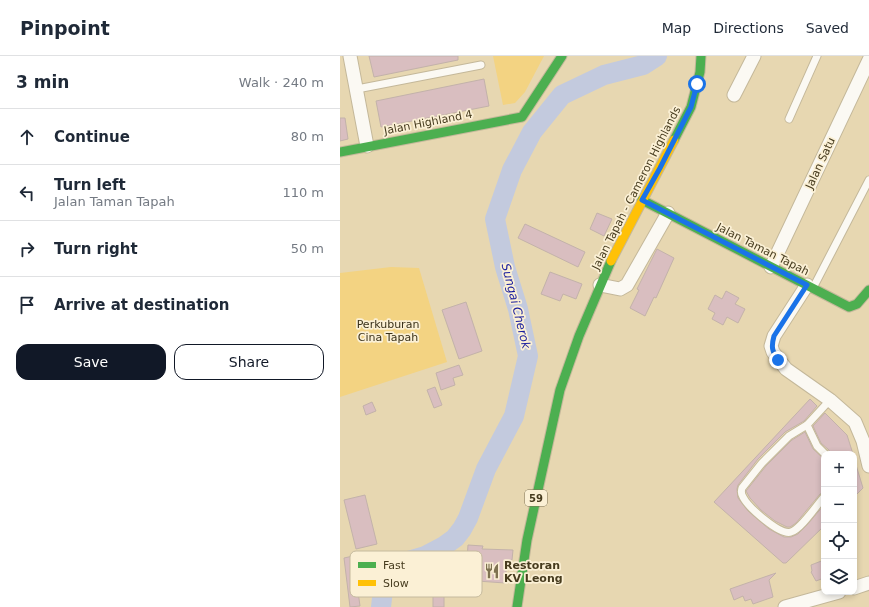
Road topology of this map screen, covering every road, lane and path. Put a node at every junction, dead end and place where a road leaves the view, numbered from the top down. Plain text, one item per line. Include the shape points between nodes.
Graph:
1 (350, 56) edge
2 (562, 56) edge
3 (701, 56) edge
4 (754, 56) edge
5 (817, 56) edge
6 (869, 60) edge
7 (481, 65) dead end
8 (357, 89) junction
9 (734, 95) dead end
10 (789, 118) dead end
11 (367, 146) junction
12 (340, 152) edge
13 (869, 180) edge
14 (642, 200) junction
15 (668, 213) junction
16 (772, 266) junction
17 (600, 285) junction
18 (810, 286) junction
19 (869, 290) edge
20 (830, 400) junction
21 (807, 425) junction
22 (822, 451) edge
23 (869, 466) edge
24 (821, 501) edge
25 (869, 583) edge
26 (857, 587) edge
27 (828, 595) edge
28 (517, 607) edge
29 (785, 607) edge

1 - 8 street
2 - 11 main road, Jalan Highland 4 via 522,117
3 - 14 main road, Jalan Tapah - Cameron Highlands / 59 via 700,72 691,107
4 - 9 street
5 - 10 lane
6 - 16 street, Jalan Satu
7 - 8 lane
8 - 11 street
11 - 12 main road, Jalan Highland 4
13 - 18 lane
14 - 15 main road, Jalan Taman Tapah
14 - 17 main road, Jalan Tapah - Cameron Highlands / 59
15 - 16 main road, Jalan Taman Tapah
15 - 17 street via 627,285 620,289
16 - 18 main road, Jalan Taman Tapah
17 - 28 main road, Jalan Tapah - Cameron Highlands / 59 via 560,390 527,540
18 - 19 main road, Jalan Taman Tapah via 850,307 857,304
18 - 20 street via 774,336 773,352 786,369
20 - 21 lane
20 - 23 street via 855,422
21 - 22 lane
21 - 24 lane via 789,436 762,463 742,488 742,496 749,506 767,521 788,533 800,526
25 - 26 street
27 - 29 street

